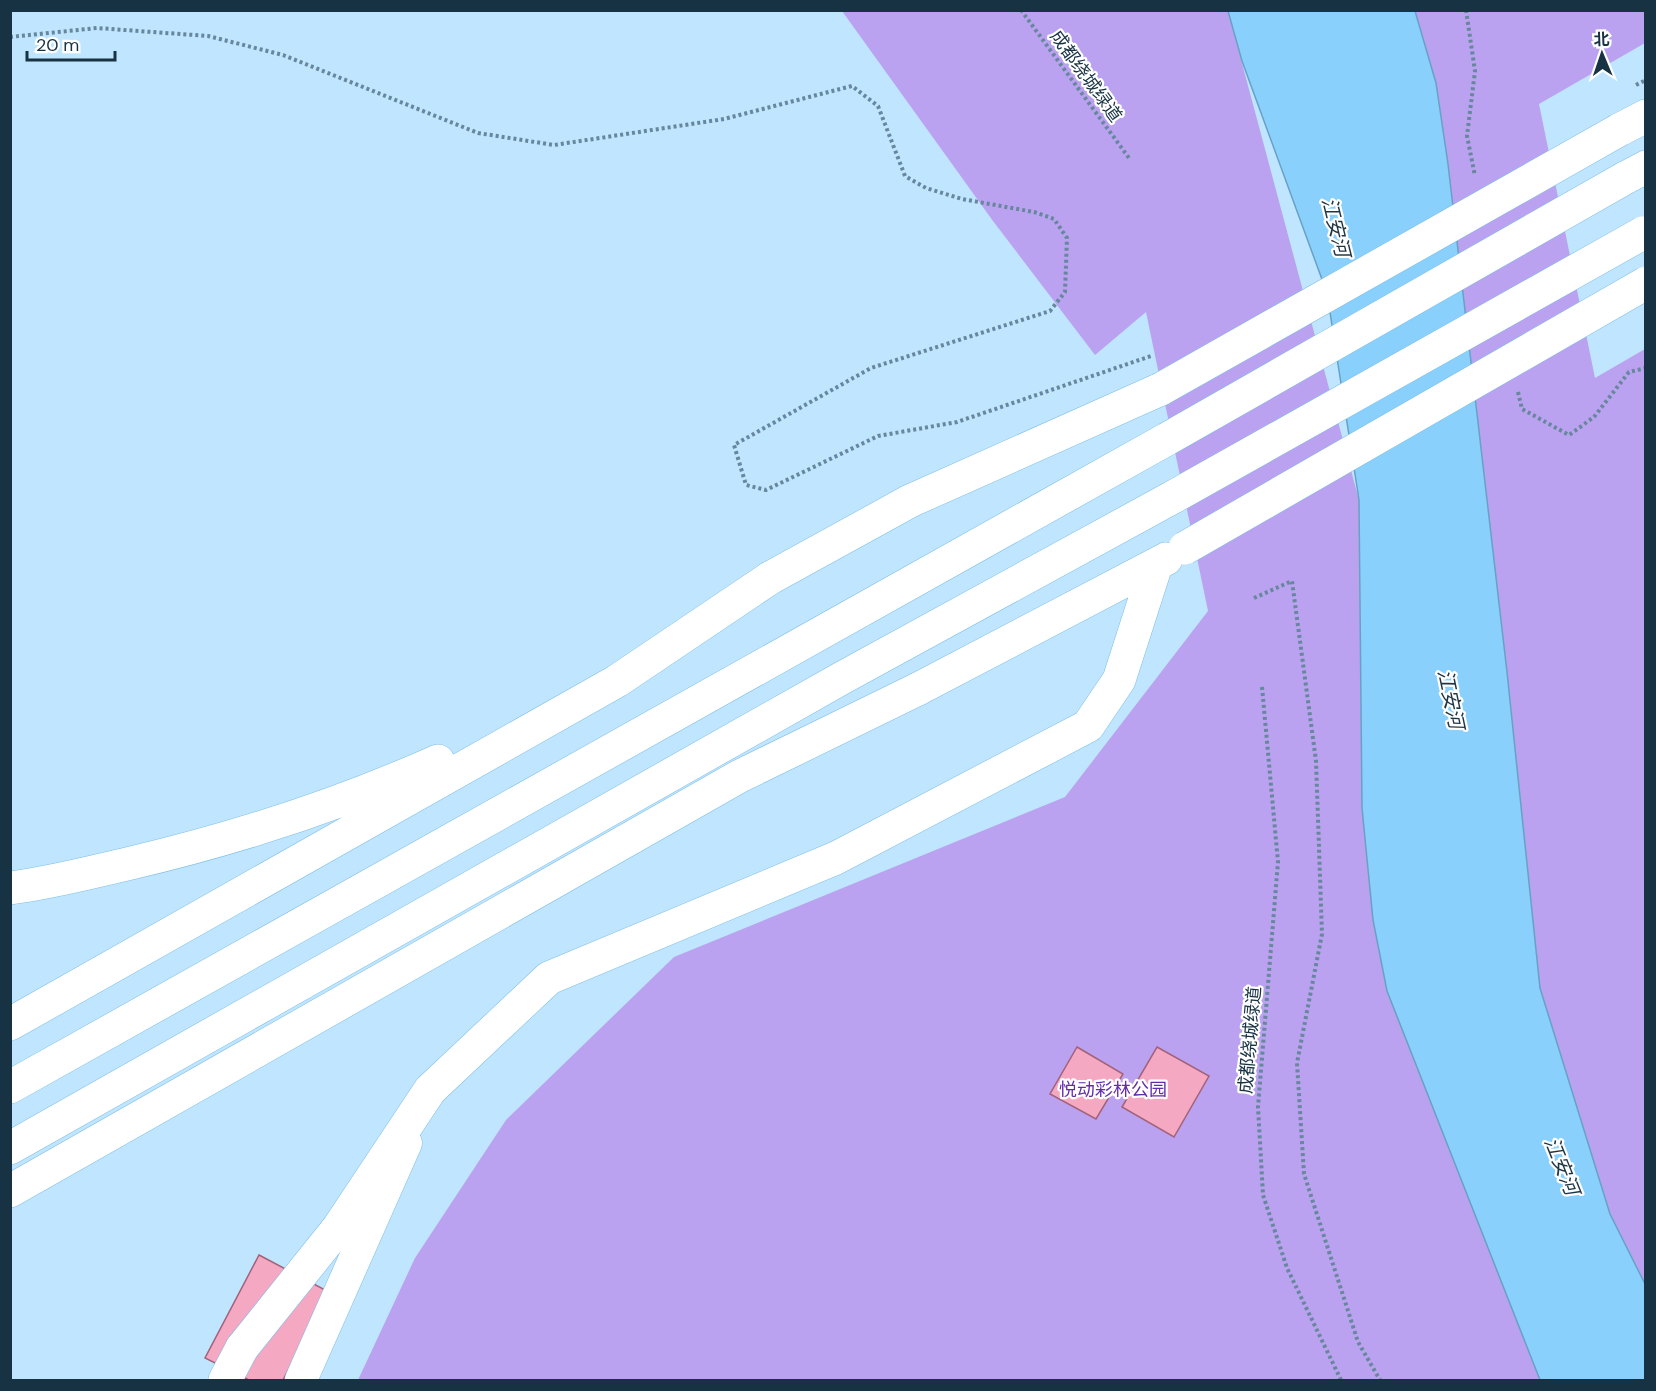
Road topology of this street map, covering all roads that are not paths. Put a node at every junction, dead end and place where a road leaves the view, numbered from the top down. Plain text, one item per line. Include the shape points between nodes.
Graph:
1 (1633, 123) edge
2 (1635, 172) edge
3 (1644, 233) edge
4 (1646, 283) edge
5 (1156, 565) junction
6 (617, 681) junction
7 (10, 888) edge
8 (10, 1024) edge
9 (10, 1087) edge
10 (430, 1090) junction
11 (10, 1148) edge
12 (10, 1191) edge
13 (225, 1380) edge
14 (301, 1380) edge

1 - 6 main road, bridge via 1161,389 910,501 770,578
2 - 9 main road, bridge via 1167,439
3 - 11 main road, bridge via 842,678
4 - 5 main road, bridge
5 - 10 main road via 1119,681 1088,726 836,858 549,978
5 - 12 main road via 741,776
6 - 7 main road via 361,795 195,848
6 - 8 main road
10 - 13 main road via 339,1227 242,1348
10 - 14 street

